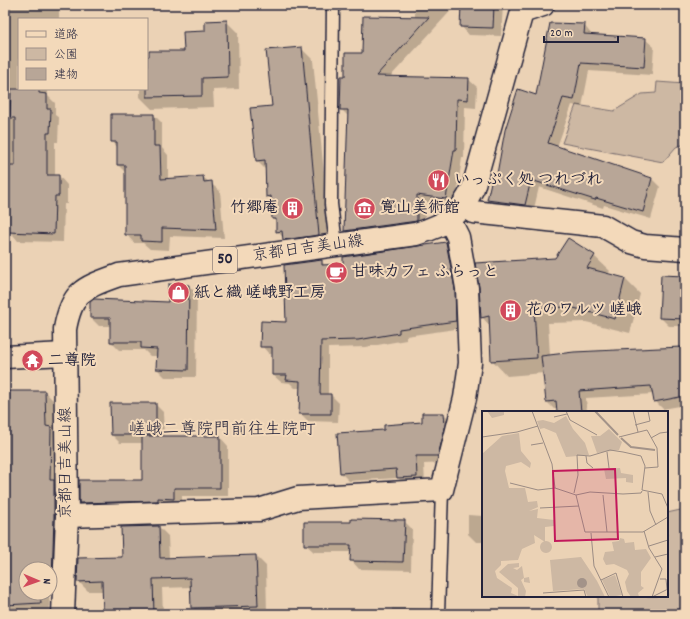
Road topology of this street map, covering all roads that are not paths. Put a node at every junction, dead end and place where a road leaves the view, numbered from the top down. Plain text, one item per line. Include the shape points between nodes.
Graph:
1 (333, 5) edge
2 (543, 5) edge
3 (521, 8) edge
4 (457, 213) junction
5 (336, 244) junction
6 (685, 249) edge
7 (65, 354) junction
8 (5, 357) edge
9 (442, 490) junction
10 (67, 516) junction
11 (63, 614) edge
12 (438, 614) edge

1 - 5 lane via 331,204
2 - 3 main road
3 - 4 main road via 473,188
4 - 5 main road, 京都日吉美山線 / 50 via 416,234
4 - 6 main road via 473,212 603,226 631,242 645,246
4 - 9 main road via 458,237 467,288 470,363 465,398
5 - 7 main road, 京都日吉美山線 / 50 via 119,275 98,283 80,293 73,301 65,329
7 - 8 main road
7 - 10 main road, 京都日吉美山線 / 50
9 - 10 main road via 298,498 259,510
9 - 12 lane
10 - 11 main road, 京都日吉美山線 / 50

